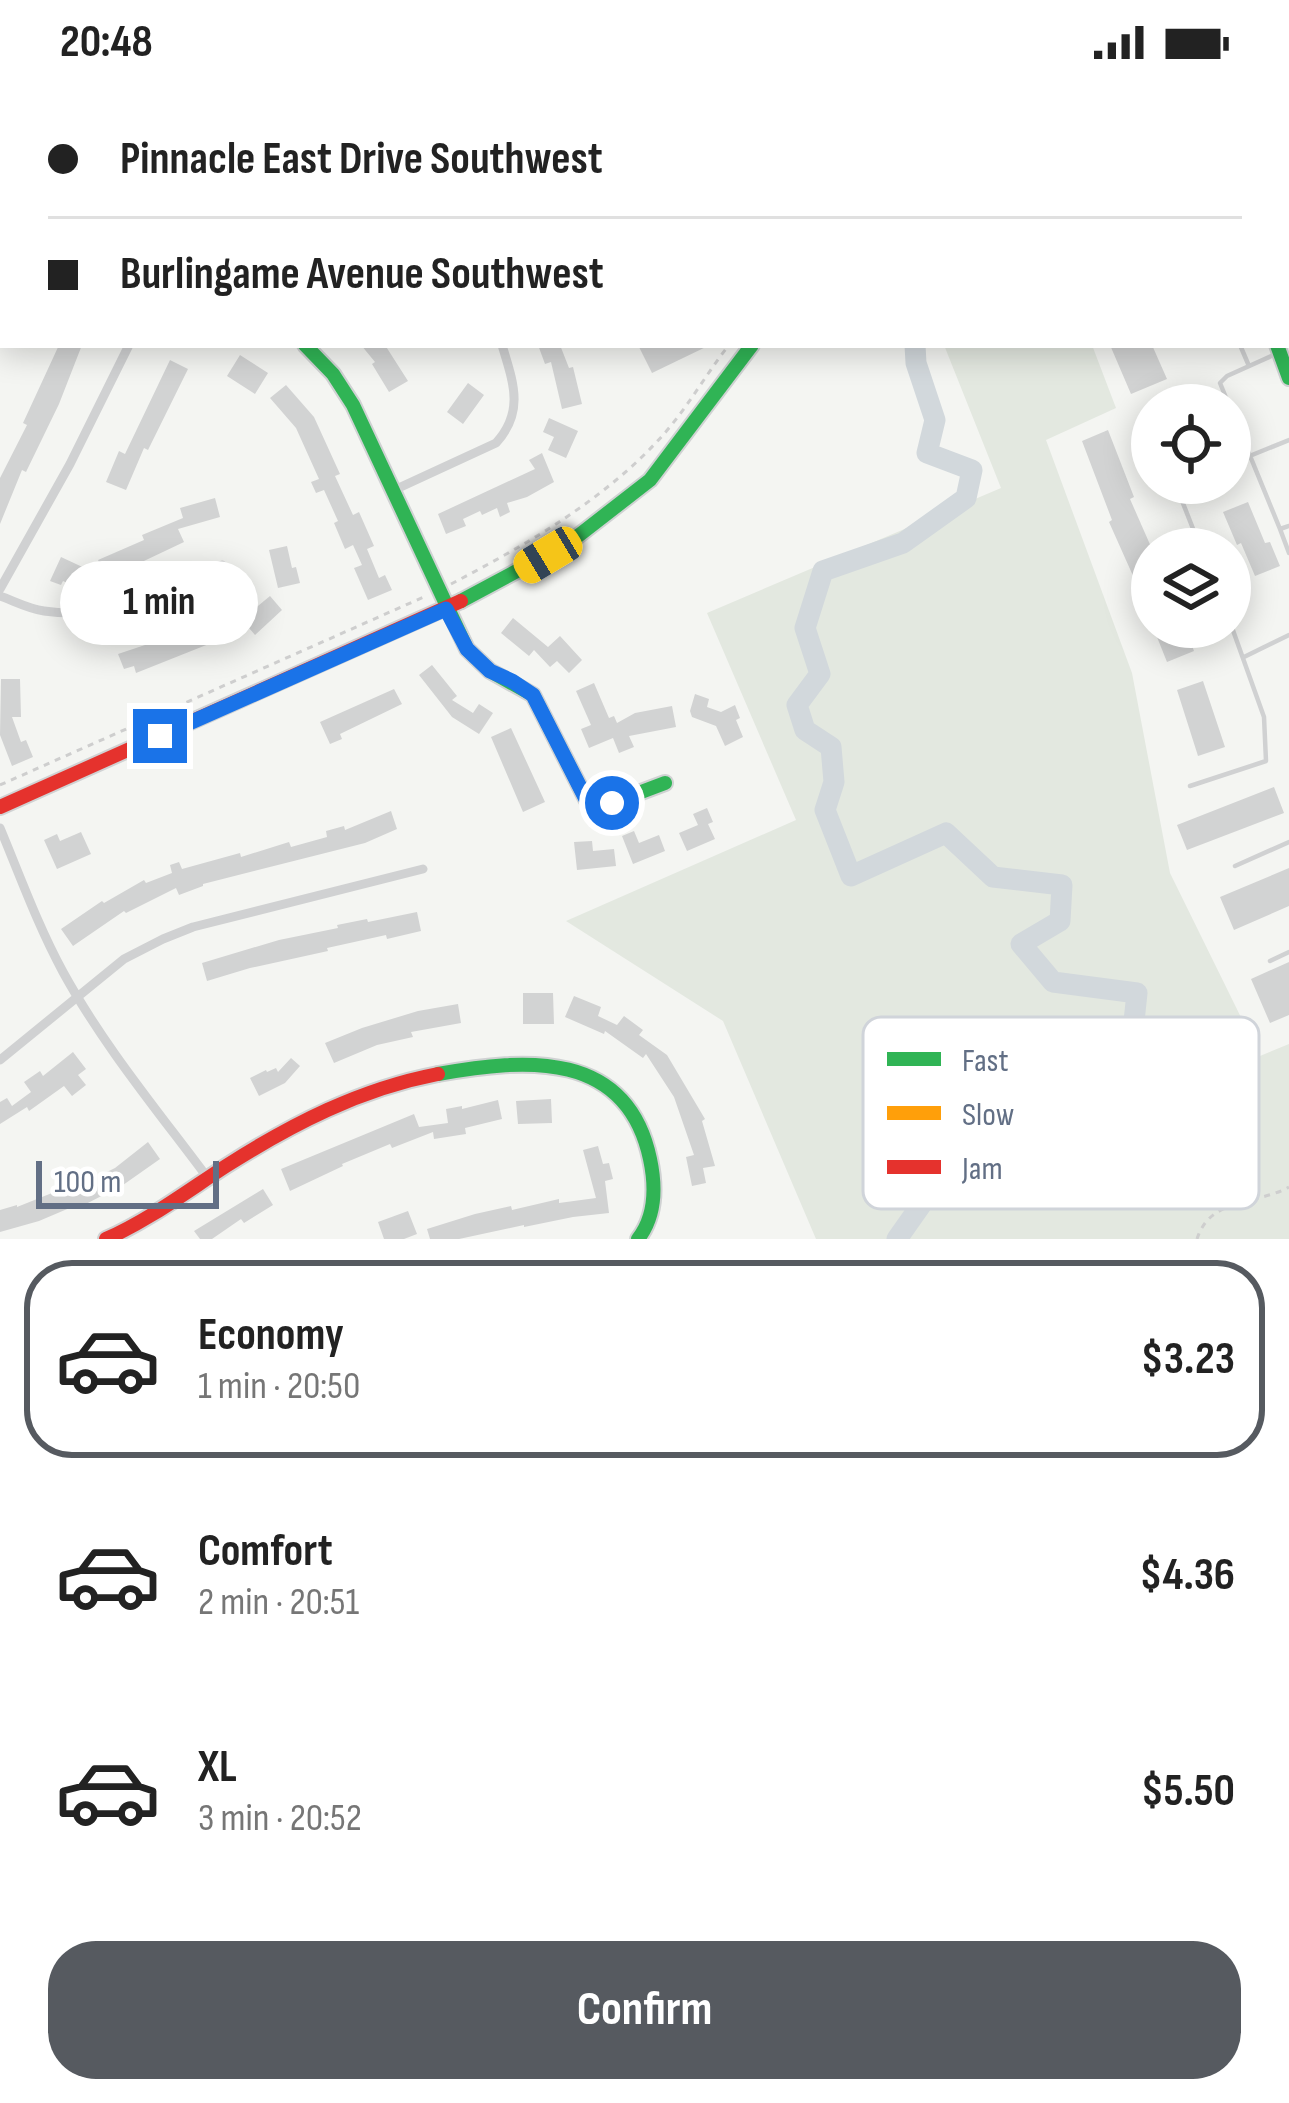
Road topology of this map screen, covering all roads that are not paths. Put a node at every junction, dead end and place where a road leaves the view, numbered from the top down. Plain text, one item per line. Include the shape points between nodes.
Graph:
1 (128, 348) edge
2 (308, 348) edge
3 (503, 348) edge
4 (750, 348) edge
5 (1241, 348) edge
6 (1278, 348) edge
7 (1249, 366) junction
8 (1289, 378) edge
9 (1221, 384) edge
10 (1289, 440) edge
11 (1251, 456) edge
12 (1251, 458) edge
13 (392, 491) junction
14 (1289, 526) edge
15 (1280, 529) junction
16 (1289, 553) edge
17 (222, 565) dead end
18 (0, 592) edge
19 (446, 609) junction
20 (1289, 635) edge
21 (1240, 648) edge
22 (1244, 657) junction
23 (665, 783) dead end
24 (1190, 786) dead end
25 (0, 807) edge
26 (0, 827) edge
27 (1289, 842) edge
28 (1235, 866) dead end
29 (423, 869) dead end
30 (1289, 952) edge
31 (1270, 961) dead end
32 (77, 997) junction
33 (0, 1060) edge
34 (207, 1177) junction
35 (106, 1239) edge
36 (638, 1239) edge

1 - 18 street
2 - 13 street via 353,405
3 - 13 street via 515,409 509,429 496,443
4 - 19 street via 650,480 569,543
5 - 7 lane
6 - 7 lane
6 - 8 street
7 - 9 lane
10 - 11 lane
12 - 15 lane
13 - 19 street
14 - 15 lane
15 - 16 lane
17 - 18 street via 141,603 94,614 40,610
19 - 23 street via 467,649 533,695 592,805
19 - 25 street
20 - 22 lane
21 - 22 lane
22 - 24 lane via 1264,717 1266,761
26 - 32 street
27 - 28 lane
29 - 32 street via 193,927 124,959
30 - 31 lane
32 - 33 street
32 - 34 street
34 - 35 street
34 - 36 street via 281,1132 398,1083 550,1064 599,1078 632,1113 651,1166 653,1212

